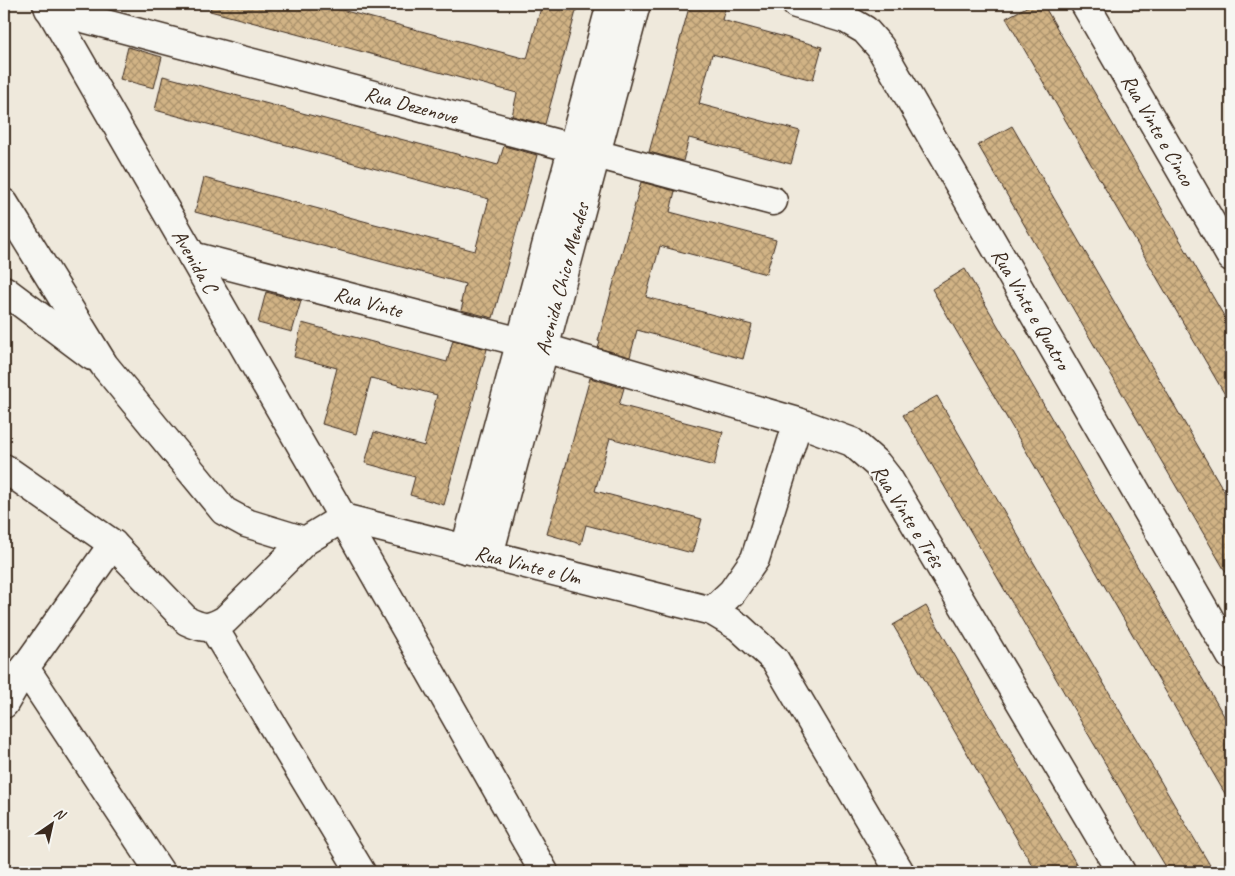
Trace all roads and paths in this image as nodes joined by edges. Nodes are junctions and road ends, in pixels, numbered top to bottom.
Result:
1 (611, 4) edge
2 (636, 4) edge
3 (796, 4) edge
4 (1085, 4) edge
5 (48, 6) edge
6 (584, 151) junction
7 (774, 202) dead end
8 (4, 203) edge
9 (192, 256) junction
10 (1231, 256) edge
11 (4, 290) edge
12 (532, 345) junction
13 (104, 365) junction
14 (798, 422) junction
15 (4, 468) edge
16 (343, 518) junction
17 (305, 541) junction
18 (113, 544) junction
19 (477, 552) junction
20 (712, 611) junction
21 (213, 627) junction
22 (1231, 656) edge
23 (25, 668) junction
24 (4, 704) edge
25 (160, 872) edge
26 (361, 872) edge
27 (544, 872) edge
28 (900, 872) edge
29 (1121, 872) edge

1 - 6 street, Avenida Chico Mendes
2 - 6 street, Avenida Chico Mendes
3 - 22 street, Rua Vinte e Quatro
4 - 10 street, Rua Vinte e Cinco
5 - 6 street, Rua Dezenove
5 - 9 street, Avenida C
6 - 7 street, Rua Dezenove
6 - 12 street, Avenida Chico Mendes
8 - 13 street
9 - 12 street, Rua Vinte
9 - 16 street, Avenida C
11 - 13 street
12 - 14 street, Rua Vinte e Três
12 - 19 street, Avenida Chico Mendes
13 - 17 street
14 - 20 street
14 - 29 street, Rua Vinte e Três
15 - 18 street
16 - 17 street
16 - 19 street, Rua Vinte e Um
16 - 27 street, Avenida C
17 - 21 street
18 - 21 street
18 - 23 street
19 - 20 street, Rua Vinte e Um
20 - 28 street, Rua Vinte e Um
21 - 26 street
23 - 24 street
23 - 25 street

